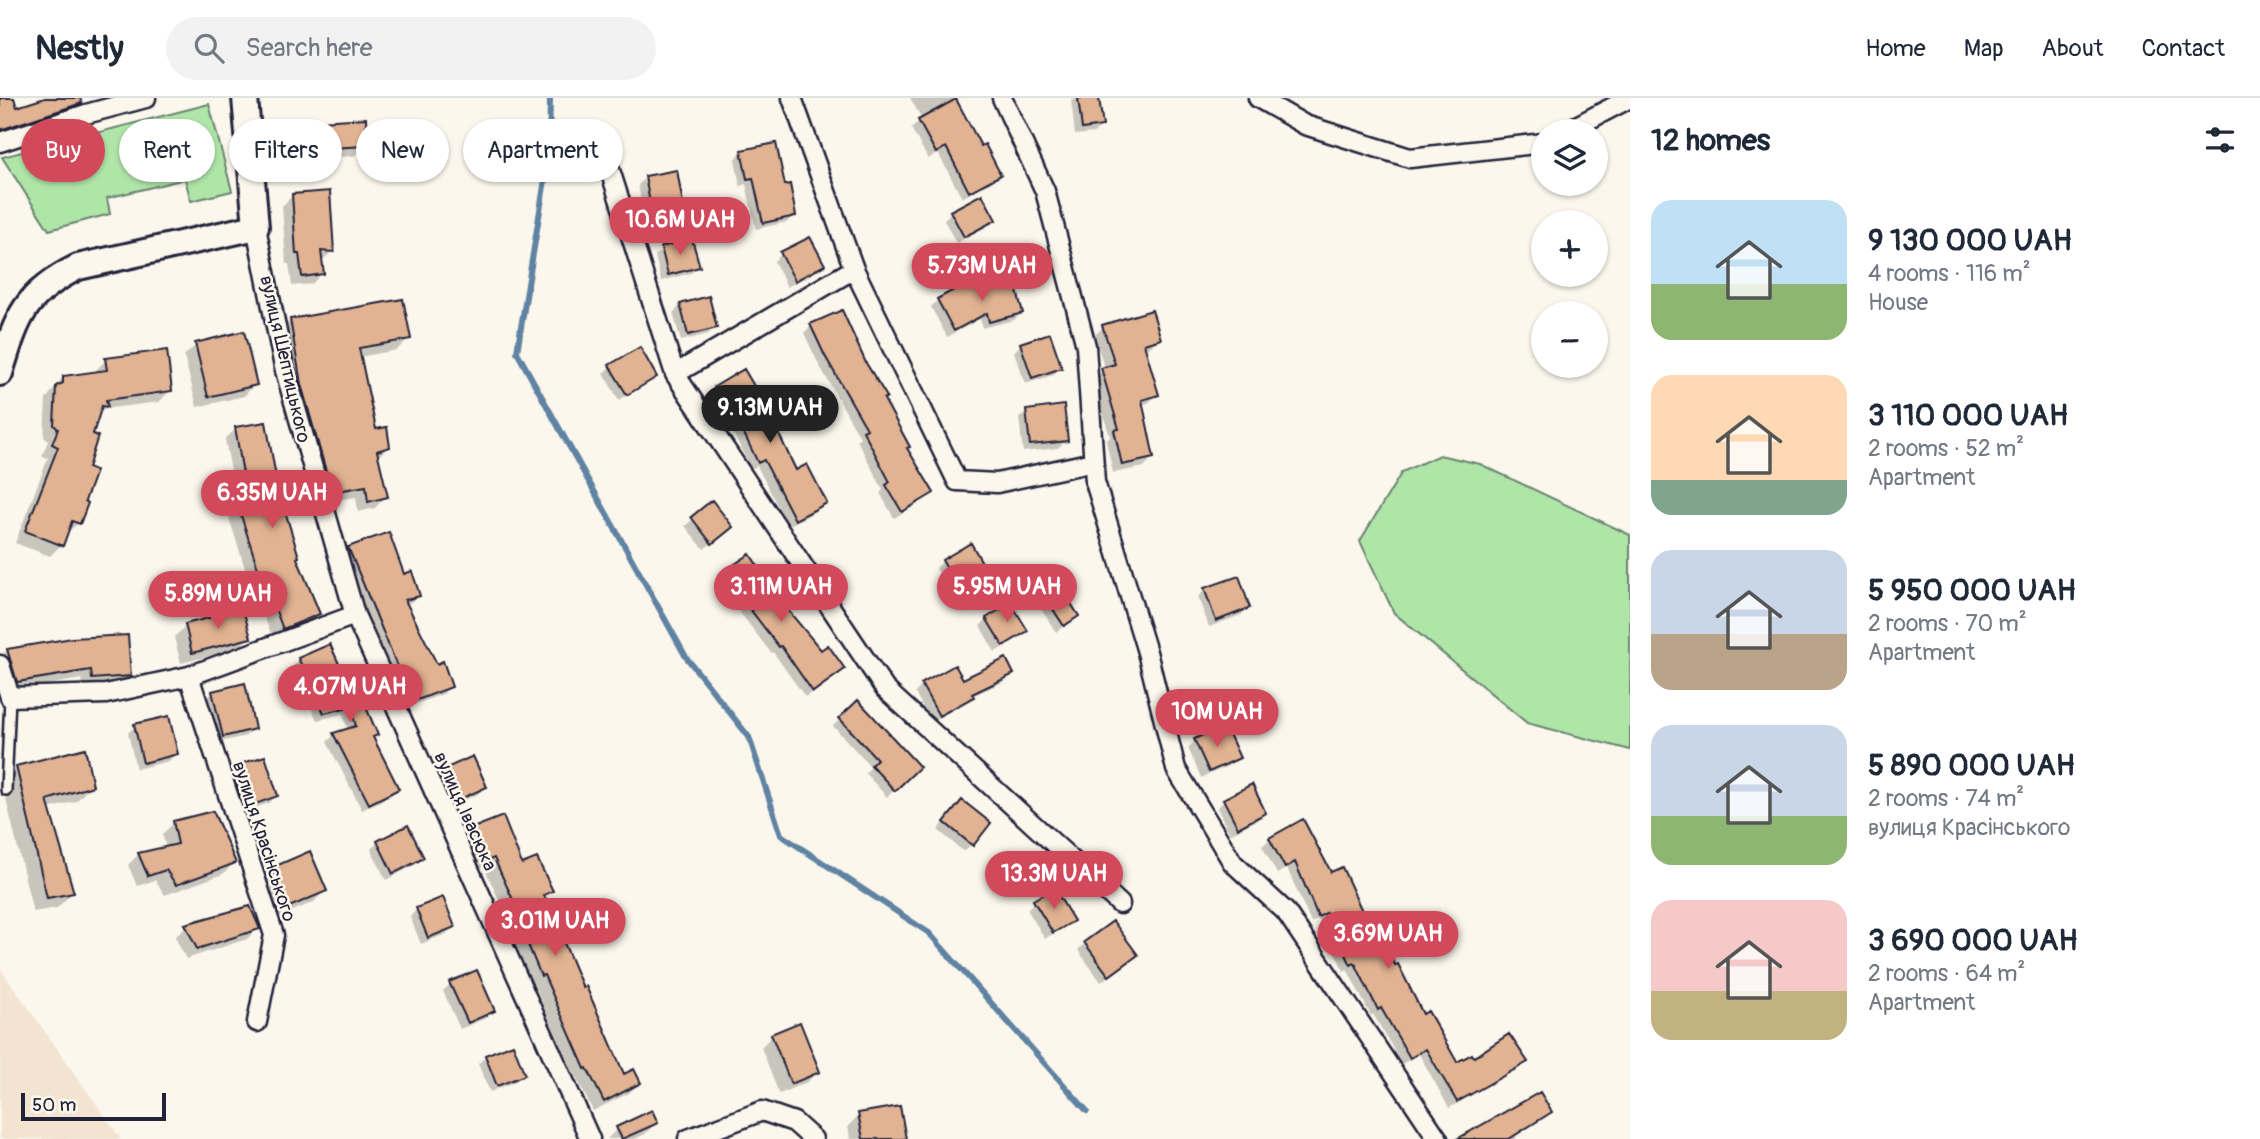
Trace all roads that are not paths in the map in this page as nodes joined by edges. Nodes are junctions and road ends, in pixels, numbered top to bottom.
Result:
1 (146, 98) edge
2 (245, 98) edge
3 (792, 98) edge
4 (1002, 98) edge
5 (1258, 98) edge
6 (1630, 98) edge
7 (1590, 119) edge
8 (0, 142) edge
9 (1531, 144) edge
10 (614, 182) edge
11 (256, 227) junction
12 (854, 269) junction
13 (0, 373) edge
14 (675, 374) junction
15 (1093, 462) junction
16 (355, 615) junction
17 (0, 665) edge
18 (189, 676) junction
19 (10, 697) junction
20 (6, 790) dead end
21 (1120, 904) dead end
22 (257, 1022) dead end
23 (590, 1139) edge
24 (688, 1139) edge
25 (813, 1139) edge
26 (1438, 1139) edge

1 - 8 street
2 - 11 street, вулиця Шептицького
3 - 12 street
4 - 15 street
5 - 9 street
6 - 7 street
10 - 14 street
11 - 13 street
11 - 16 street, вулиця Шептицького
12 - 14 street
12 - 15 street
14 - 21 street
15 - 26 street
16 - 18 street
16 - 23 street, вулиця Івасюка
17 - 19 street
18 - 19 street
18 - 22 street, вулиця Красінського
19 - 20 lane
24 - 25 street

